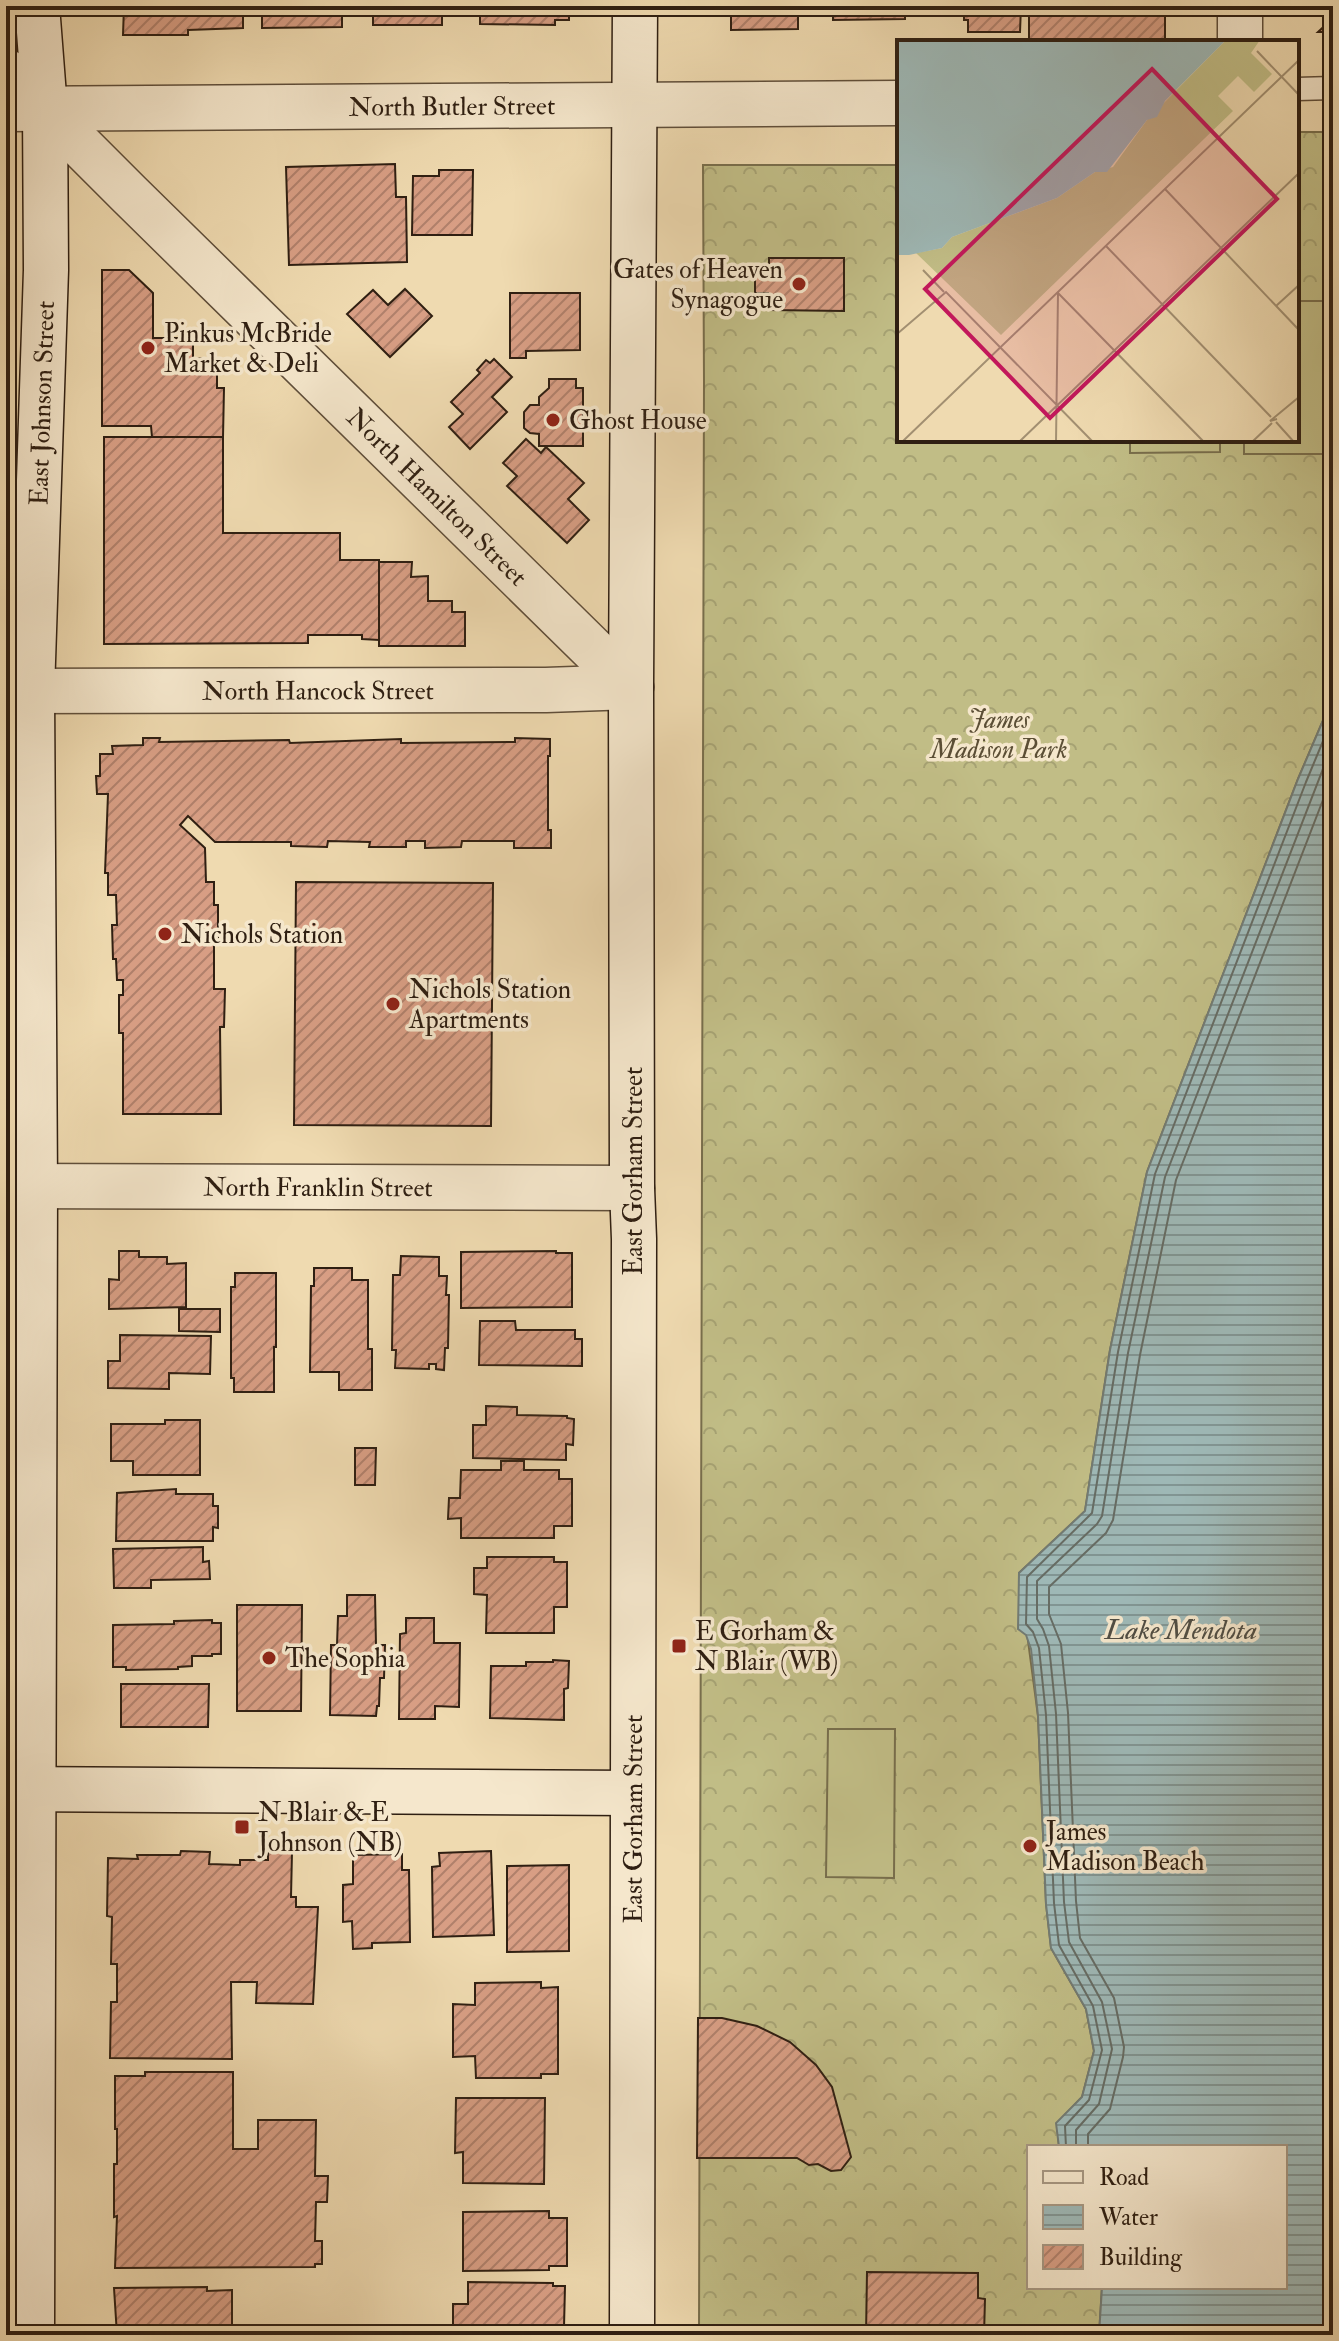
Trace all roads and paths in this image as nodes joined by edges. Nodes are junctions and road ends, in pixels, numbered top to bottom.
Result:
1 (37, 6) edge
2 (635, 6) edge
3 (1240, 6) edge
4 (1240, 40) edge
5 (6, 71) edge
6 (1333, 88) edge
7 (1299, 89) edge
8 (897, 103) edge
9 (635, 105) junction
10 (25, 109) edge
11 (631, 687) junction
12 (19, 691) edge
13 (20, 1186) edge
14 (632, 1188) junction
15 (20, 1790) edge
16 (632, 1793) junction
17 (32, 2335) edge
18 (632, 2335) edge

1 - 10 main road, East Johnson Street
2 - 9 main road, East Gorham Street
3 - 4 main road
5 - 10 main road, North Hamilton Street
6 - 7 lane
8 - 9 main road, North Butler Street
9 - 10 main road, North Butler Street
9 - 11 main road, East Gorham Street
10 - 11 main road, North Hamilton Street
10 - 12 main road, East Johnson Street
11 - 12 main road, North Hancock Street
11 - 14 main road, East Gorham Street
12 - 13 main road, East Johnson Street
13 - 14 main road, North Franklin Street
13 - 15 main road, East Johnson Street
14 - 16 main road, East Gorham Street
15 - 16 main road
15 - 17 main road, East Johnson Street
16 - 18 main road, East Gorham Street

